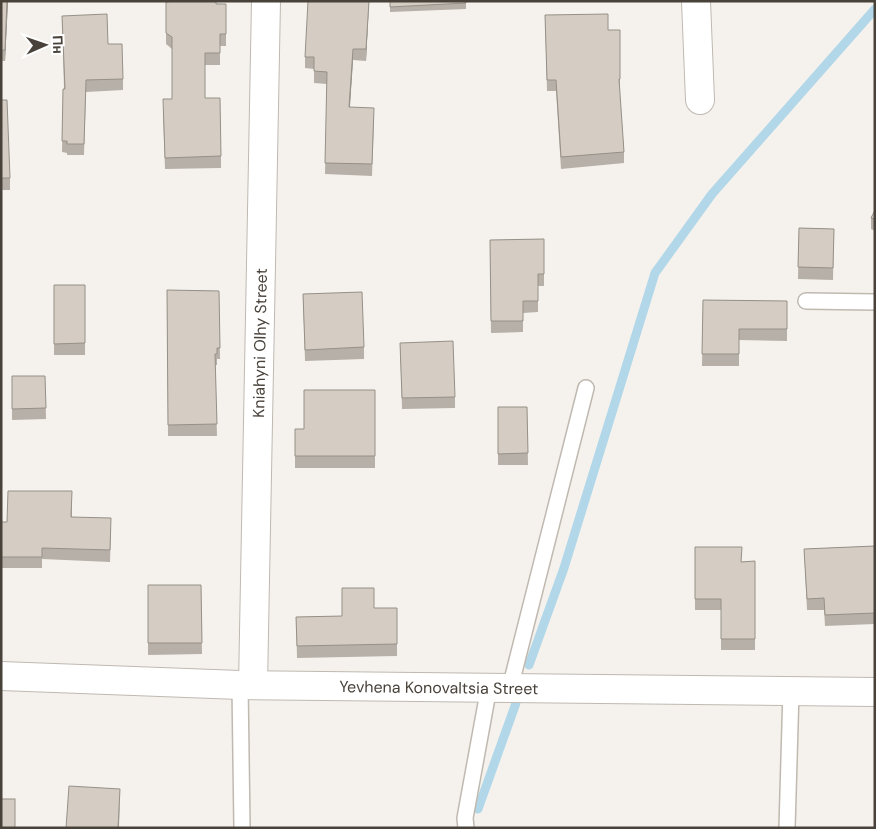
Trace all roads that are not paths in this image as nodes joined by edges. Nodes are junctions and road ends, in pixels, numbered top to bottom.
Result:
1 (266, 1) edge
2 (696, 1) edge
3 (700, 100) dead end
4 (806, 301) dead end
5 (875, 302) edge
6 (586, 388) dead end
7 (1, 676) edge
8 (247, 685) junction
9 (499, 688) junction
10 (790, 691) junction
11 (875, 692) edge
12 (242, 828) edge
13 (466, 828) edge
14 (787, 828) edge

1 - 8 street, Kniahyni Olhy Street
2 - 3 street
4 - 5 lane
6 - 9 lane
7 - 8 street, Yevhena Konovaltsia Street
8 - 9 street, Yevhena Konovaltsia Street
8 - 12 lane
9 - 10 street, Yevhena Konovaltsia Street
9 - 13 lane
10 - 11 street, Yevhena Konovaltsia Street
10 - 14 lane

